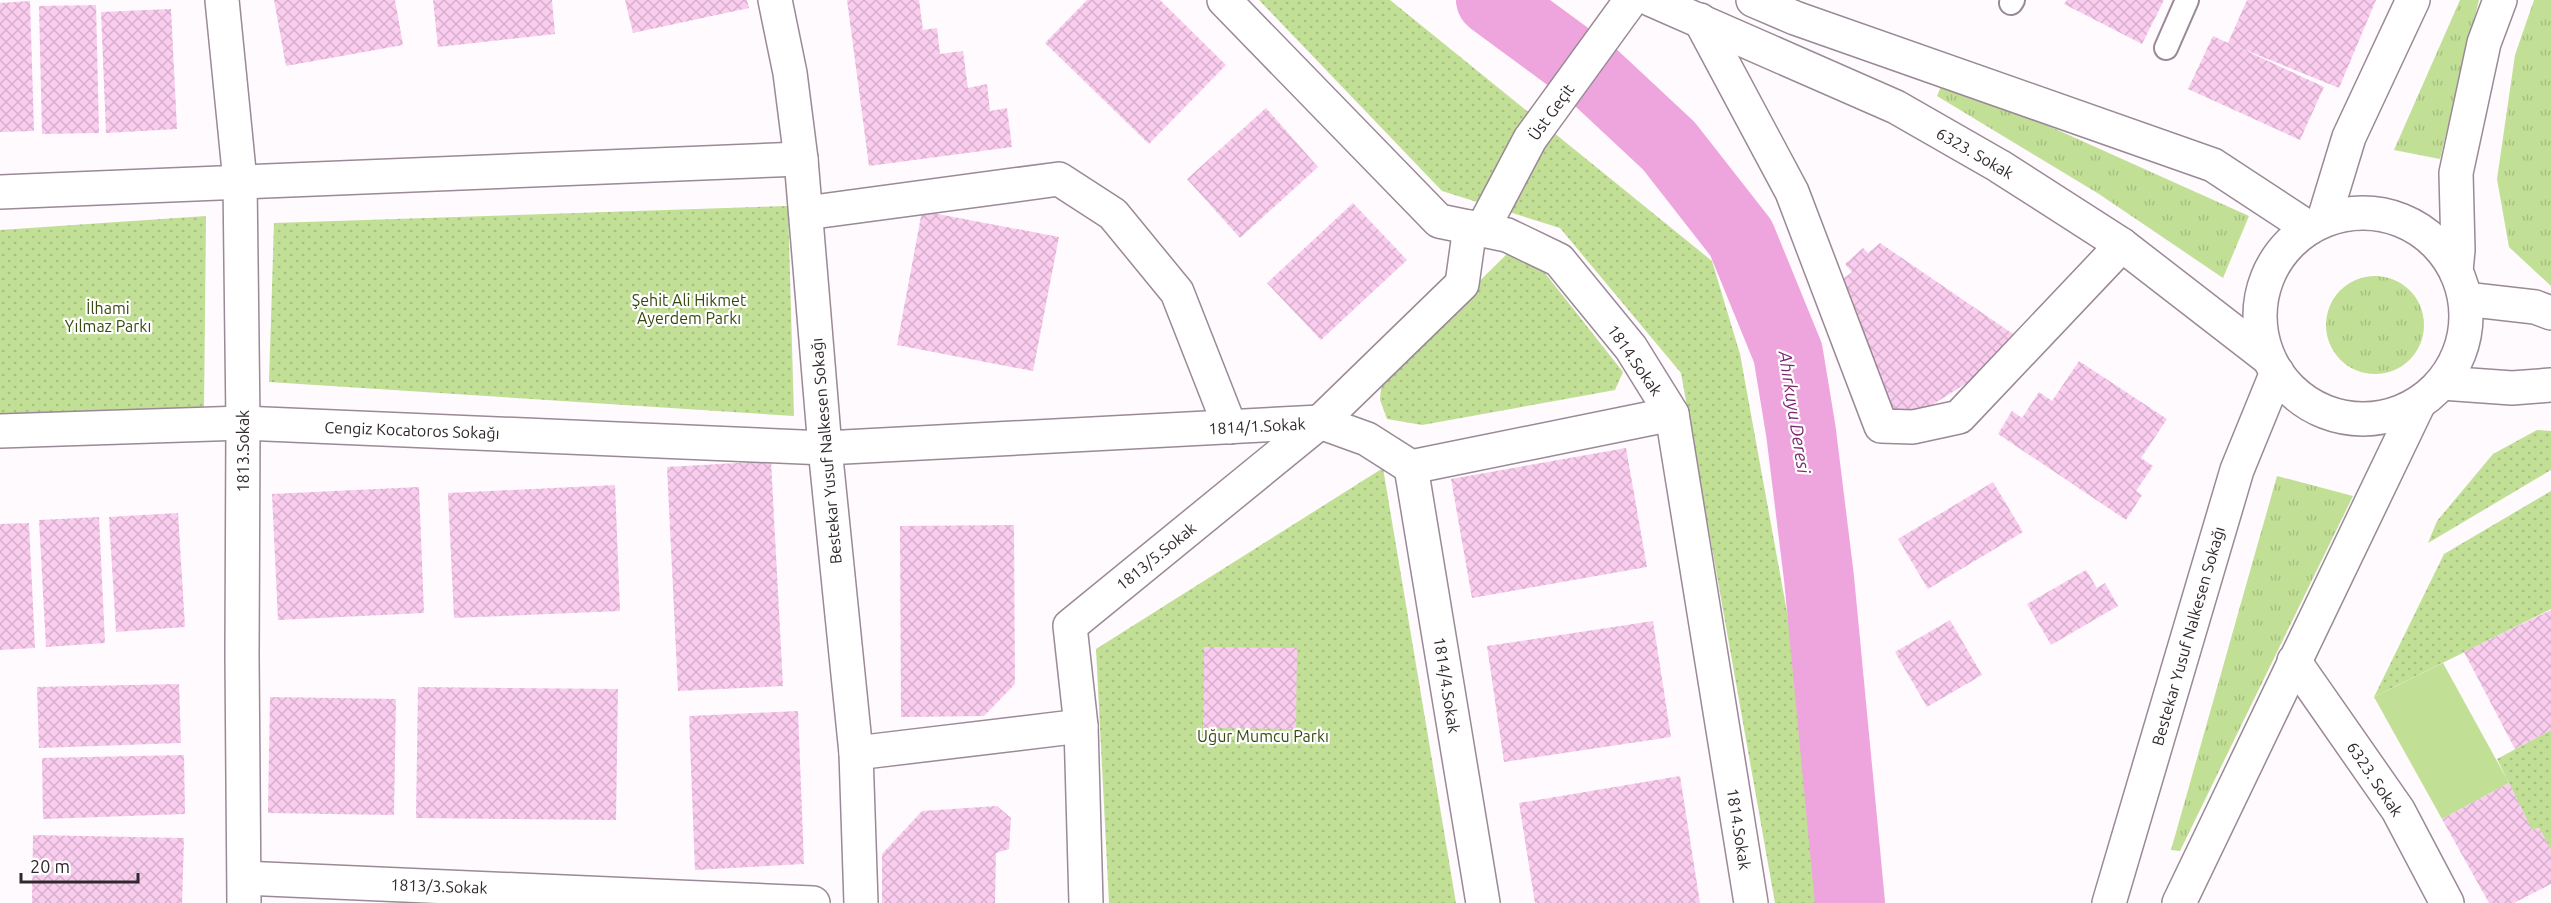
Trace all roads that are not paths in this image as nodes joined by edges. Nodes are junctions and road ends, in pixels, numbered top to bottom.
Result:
1 (222, 0) edge
2 (775, 0) edge
3 (1224, 0) edge
4 (1631, 0) edge
5 (1652, 0) edge
6 (1753, 0) edge
7 (2187, 0) edge
8 (2413, 0) edge
9 (2500, 0) edge
10 (1700, 20) junction
11 (2166, 48) dead end
12 (801, 159) junction
13 (240, 181) junction
14 (0, 192) edge
15 (806, 213) junction
16 (2316, 224) junction
17 (1476, 229) junction
18 (2122, 244) junction
19 (2461, 285) junction
20 (2551, 313) edge
21 (2272, 365) junction
22 (2551, 385) edge
23 (2430, 393) junction
24 (1672, 414) junction
25 (1320, 422) junction
26 (243, 423) junction
27 (1230, 427) junction
28 (0, 431) edge
29 (825, 448) junction
30 (1411, 467) junction
31 (2294, 661) junction
32 (1081, 726) junction
33 (856, 753) junction
34 (2120, 870) junction
35 (245, 891) edge
36 (2182, 899) edge
37 (813, 903) edge
38 (861, 903) edge
39 (1086, 903) edge
40 (1483, 903) edge
41 (1750, 903) edge
42 (2104, 903) edge
43 (2109, 903) edge
44 (2447, 903) edge

1 - 13 street, 1813.Sokak
2 - 12 street, Bestekar Yusuf Nalkesen Sokağı
3 - 17 street, 1814.Sokak
4 - 17 street, Üst Geçit
5 - 10 street, 6323. Sokak
6 - 16 street
7 - 11 lane
8 - 16 street
9 - 19 street
10 - 18 street, 6323. Sokak
10 - 18 street
12 - 13 street
12 - 15 street, Bestekar Yusuf Nalkesen Sokağı
13 - 14 street
13 - 26 street, 1813.Sokak
15 - 27 street
15 - 29 street, Bestekar Yusuf Nalkesen Sokağı
16 - 19 street
16 - 21 street
17 - 24 street, 1814.Sokak
17 - 25 street, Üst Geçit
18 - 21 street, 6323. Sokak
19 - 20 street
19 - 23 street
21 - 23 street
21 - 34 street, Bestekar Yusuf Nalkesen Sokağı
22 - 23 street
23 - 31 street
24 - 30 street
24 - 41 street, 1814.Sokak
25 - 27 street, 1814/1.Sokak
25 - 30 street, 1814/1.Sokak
25 - 32 street, 1813/5.Sokak
26 - 28 street, Cengiz Kocatoros Sokağı
26 - 29 street, Cengiz Kocatoros Sokağı
26 - 35 street, 1813.Sokak
27 - 29 street, 1814/1.Sokak
29 - 33 street, Bestekar Yusuf Nalkesen Sokağı
30 - 40 street, 1814/4.Sokak
31 - 36 street
31 - 44 street, 6323. Sokak
32 - 33 street
32 - 39 street, 1813/5.Sokak
33 - 38 street, Bestekar Yusuf Nalkesen Sokağı
34 - 42 street
34 - 43 street, Bestekar Yusuf Nalkesen Sokağı
35 - 37 street, 1813/3.Sokak

